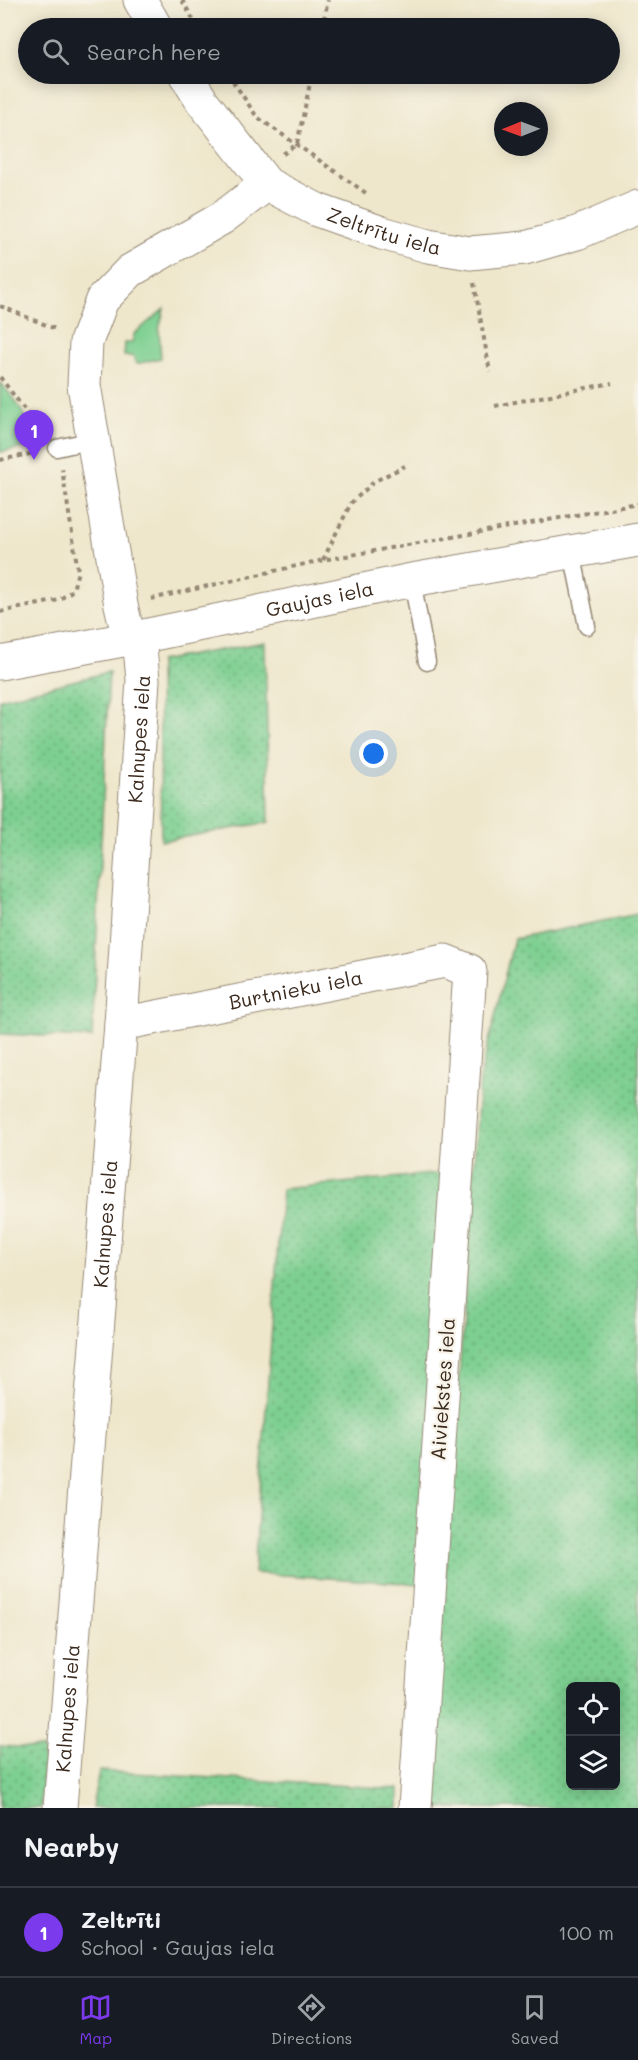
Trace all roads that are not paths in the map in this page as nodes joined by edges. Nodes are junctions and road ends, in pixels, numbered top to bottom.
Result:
1 (140, 0) edge
2 (150, 18) edge
3 (191, 84) edge
4 (267, 184) junction
5 (638, 207) edge
6 (93, 440) junction
7 (51, 449) road end
8 (638, 540) edge
9 (572, 552) junction
10 (412, 580) junction
11 (587, 627) dead end
12 (134, 638) junction
13 (427, 662) dead end
14 (0, 663) edge
15 (470, 971) joint
16 (120, 1024) junction
17 (60, 1808) edge
18 (415, 1808) edge

1 - 2 street
3 - 4 street, Zeltrītu iela
4 - 5 street, Zeltrītu iela
4 - 6 street, Kalnupes iela
6 - 7 lane
6 - 12 street, Kalnupes iela
8 - 9 street, Gaujas iela
9 - 10 street, Gaujas iela
9 - 11 lane
10 - 12 street, Gaujas iela
10 - 13 lane
12 - 14 street, Gaujas iela
12 - 16 street, Kalnupes iela
15 - 16 street, Burtnieku iela
15 - 18 street, Aiviekstes iela
16 - 17 street, Kalnupes iela

